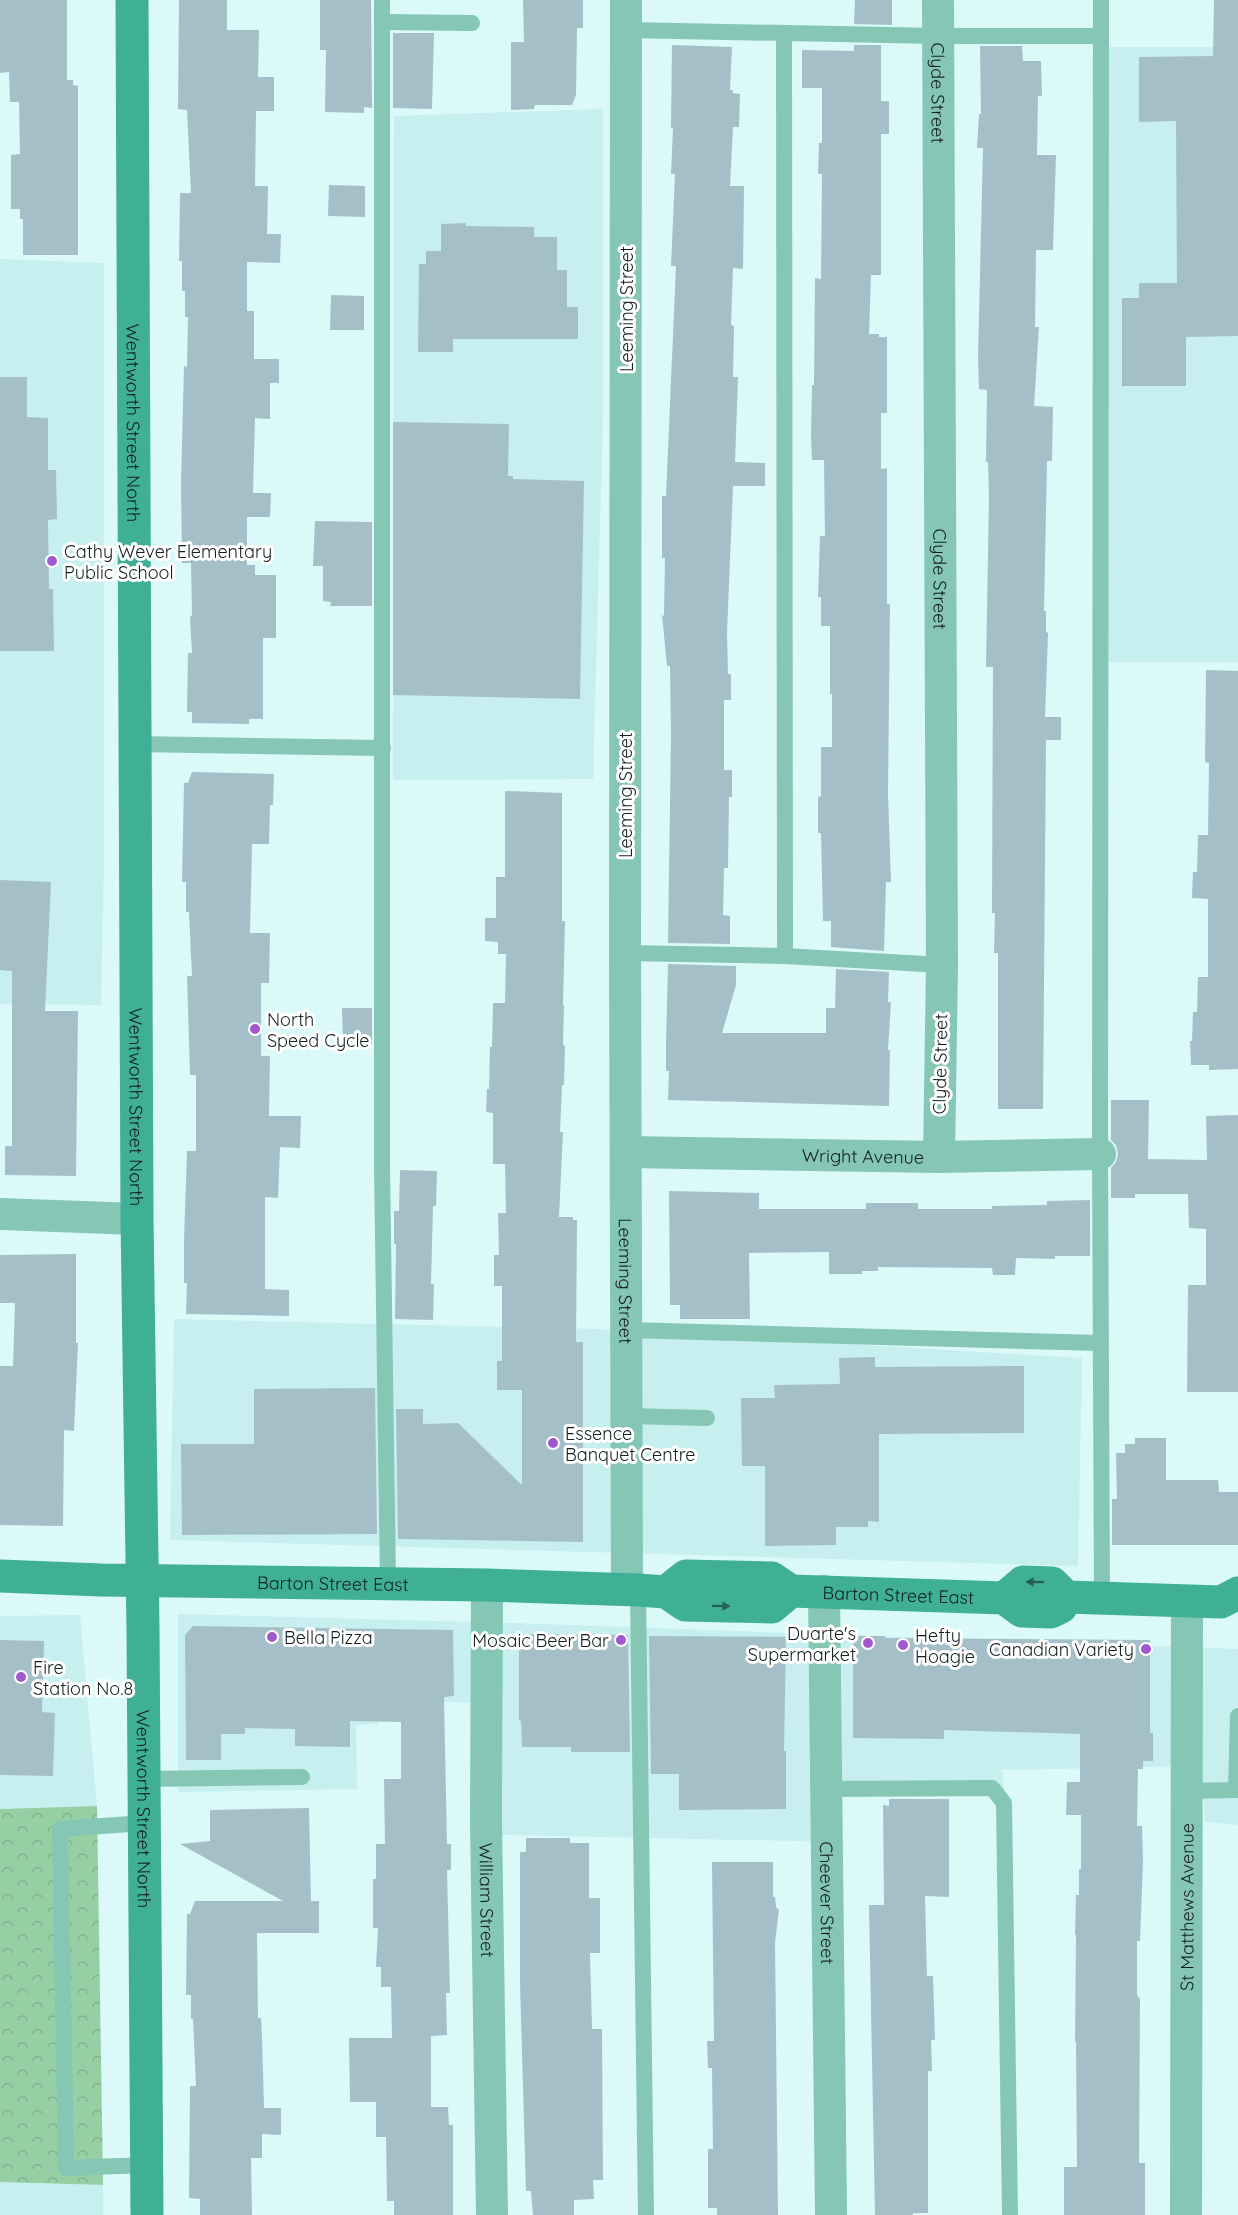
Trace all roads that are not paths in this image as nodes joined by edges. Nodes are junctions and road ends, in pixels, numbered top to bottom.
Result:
1 (132, 0) edge
2 (382, 0) edge
3 (938, 0) edge
4 (1101, 0) edge
5 (626, 15) edge
6 (382, 22) junction
7 (472, 22) dead end
8 (784, 34) junction
9 (938, 36) junction
10 (1100, 36) junction
11 (135, 744) junction
12 (382, 748) junction
13 (625, 953) junction
14 (785, 956) junction
15 (942, 965) junction
16 (626, 1152) junction
17 (1100, 1154) junction
18 (939, 1157) junction
19 (0, 1214) edge
20 (136, 1219) junction
21 (627, 1330) junction
22 (1101, 1343) junction
23 (627, 1416) junction
24 (707, 1418) dead end
25 (0, 1576) edge
26 (142, 1580) junction
27 (388, 1583) junction
28 (487, 1585) junction
29 (644, 1591) junction
30 (824, 1591) junction
31 (1102, 1598) junction
32 (1187, 1601) junction
33 (1232, 1603) edge
34 (1238, 1716) edge
35 (302, 1777) dead end
36 (144, 1779) junction
37 (826, 1789) junction
38 (1185, 1791) junction
39 (144, 1823) junction
40 (147, 2165) junction
41 (147, 2215) edge
42 (492, 2215) edge
43 (646, 2215) edge
44 (831, 2215) edge
45 (1010, 2215) edge
46 (1186, 2215) edge

1 - 11 main road, Wentworth Street North
2 - 6 lane
3 - 9 street, Clyde Street
4 - 10 lane
5 - 8 lane
5 - 13 street, Leeming Street
6 - 7 lane
6 - 12 lane
8 - 9 lane
8 - 14 lane
9 - 10 lane
9 - 15 street, Clyde Street
10 - 17 lane
11 - 12 lane
11 - 20 main road, Wentworth Street North
12 - 27 lane
13 - 14 lane
13 - 16 street, Leeming Street
14 - 15 lane
15 - 18 street, Clyde Street
16 - 18 street, Wright Avenue
16 - 21 street, Leeming Street
17 - 18 street, Wright Avenue
17 - 22 lane
19 - 20 street
20 - 26 main road, Wentworth Street North
21 - 22 lane
21 - 23 street, Leeming Street
22 - 31 lane
23 - 24 lane
23 - 29 street, Leeming Street
25 - 26 main road, Barton Street East
26 - 27 main road, Barton Street East
26 - 36 main road, Wentworth Street North
27 - 28 main road, Barton Street East
28 - 29 main road, Barton Street East
28 - 42 street, William Street
29 - 30 main road, Barton Street East
29 - 43 lane
30 - 31 main road, Barton Street East
30 - 37 street, Cheever Street
31 - 32 main road, Barton Street East
32 - 33 main road, Barton Street East
32 - 38 street, St Matthews Avenue
34 - 38 lane
35 - 36 lane
36 - 39 main road, Wentworth Street North
37 - 44 street, Cheever Street
37 - 45 lane
38 - 46 street, St Matthews Avenue
39 - 40 main road, Wentworth Street North
39 - 40 lane
40 - 41 main road, Wentworth Street North

